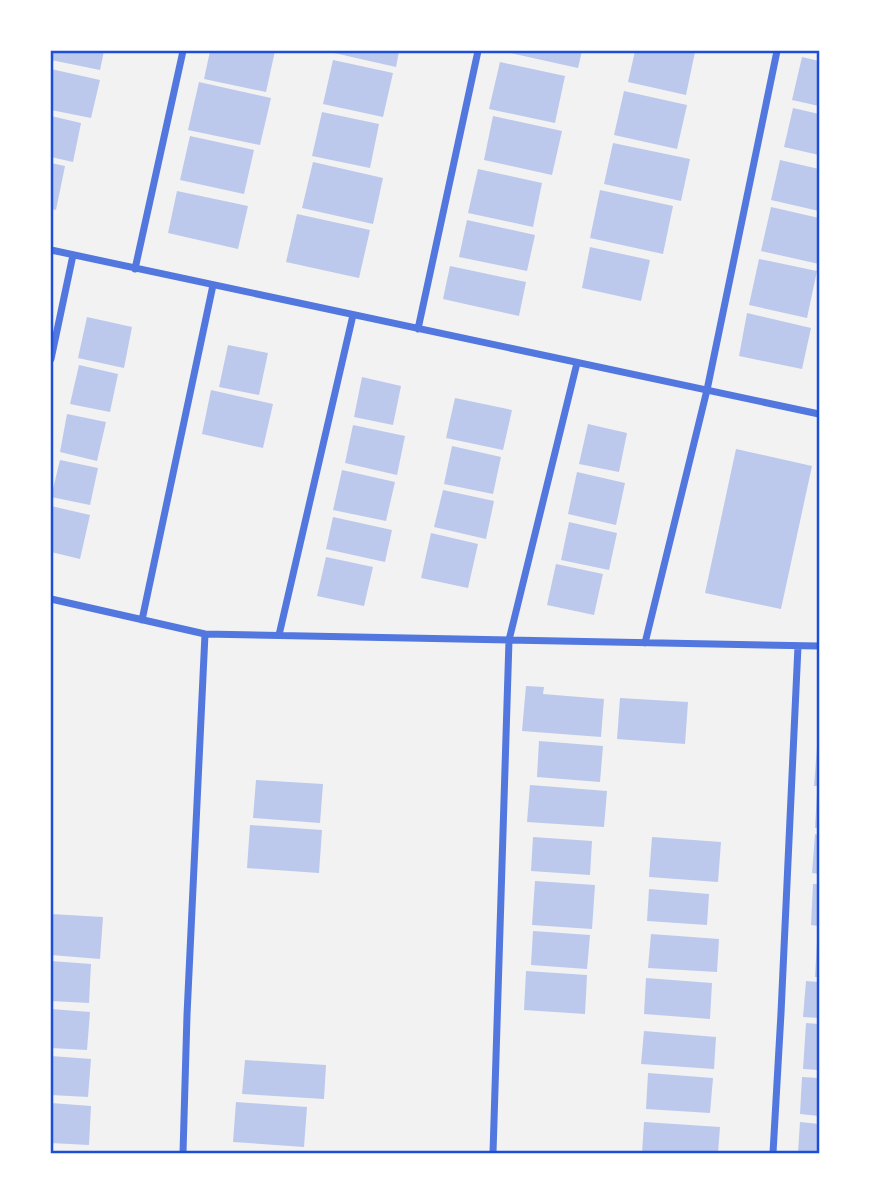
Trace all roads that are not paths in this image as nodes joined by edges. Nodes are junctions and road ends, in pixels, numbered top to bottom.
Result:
1 (183, 51) edge
2 (478, 51) edge
3 (777, 51) edge
4 (51, 250) edge
5 (73, 255) junction
6 (135, 269) junction
7 (213, 285) junction
8 (353, 315) junction
9 (418, 329) junction
10 (51, 359) edge
11 (577, 362) junction
12 (707, 390) junction
13 (819, 414) edge
14 (51, 599) edge
15 (142, 620) junction
16 (205, 634) junction
17 (279, 635) junction
18 (509, 640) junction
19 (645, 643) junction
20 (797, 646) junction
21 (819, 646) edge
22 (183, 1153) edge
23 (493, 1153) edge
24 (773, 1153) edge

1 - 6 street
2 - 9 street
3 - 12 street
4 - 5 street
5 - 6 street
5 - 10 street
6 - 7 street
7 - 8 street
7 - 15 street
8 - 9 street
8 - 17 street
9 - 11 street
11 - 12 street
11 - 18 street
12 - 13 street
12 - 19 street
14 - 15 street
15 - 16 street
16 - 17 street
16 - 22 street
17 - 18 street
18 - 19 street
18 - 23 street
19 - 20 street
20 - 21 street
20 - 24 street

